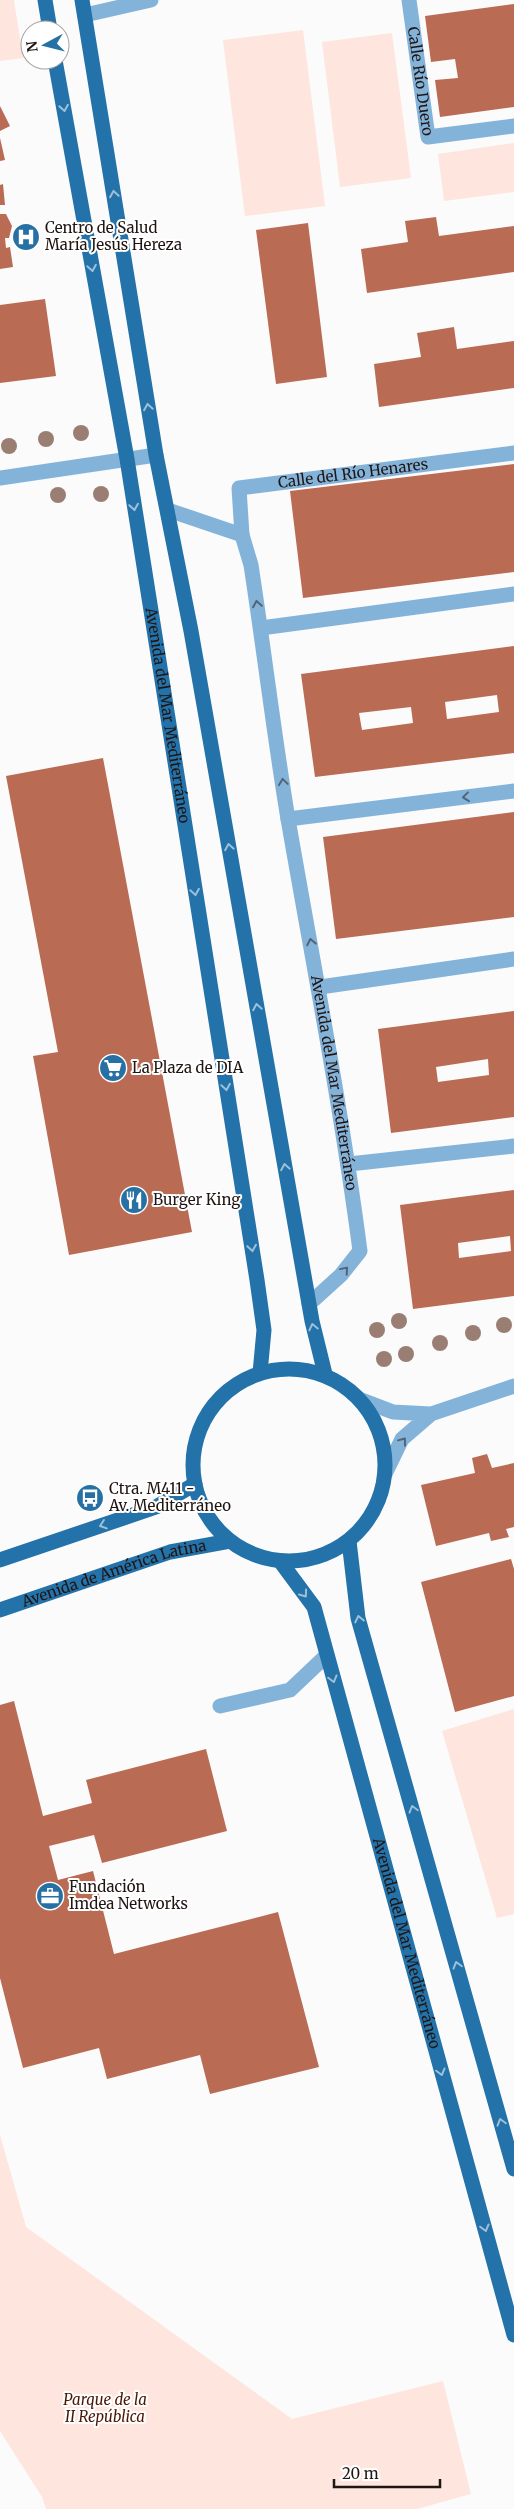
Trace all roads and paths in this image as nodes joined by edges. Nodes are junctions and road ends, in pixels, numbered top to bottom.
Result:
1 (45, 0) edge
2 (151, 0) edge
3 (410, 0) edge
4 (84, 8) edge
5 (48, 20) edge
6 (57, 70) edge
7 (514, 126) edge
8 (514, 453) edge
9 (156, 455) junction
10 (126, 459) junction
11 (0, 478) edge
12 (168, 510) junction
13 (242, 535) junction
14 (514, 594) edge
15 (261, 628) junction
16 (514, 791) edge
17 (288, 819) junction
18 (514, 959) edge
19 (320, 987) junction
20 (514, 1146) edge
21 (349, 1164) junction
22 (309, 1304) junction
23 (260, 1373) junction
24 (325, 1374) junction
25 (514, 1386) edge
26 (360, 1399) junction
27 (431, 1414) junction
28 (385, 1474) junction
29 (196, 1484) junction
30 (230, 1541) junction
31 (349, 1541) junction
32 (0, 1560) edge
33 (280, 1561) junction
34 (0, 1610) edge
35 (327, 1655) junction
36 (220, 1706) dead end
37 (514, 2169) edge
38 (514, 2335) edge

1 - 5 main road
2 - 4 street
3 - 7 street, Calle Río Duero
9 -> 4 main road
6 -> 10 main road, Avenida del Mar Mediterráneo
8 - 13 street, Calle del Río Henares
9 - 10 street
9 - 12 main road
10 - 11 street
10 -> 23 main road, Avenida del Mar Mediterráneo
12 - 13 street
22 -> 12 main road
15 -> 13 street, Avenida del Mar Mediterráneo
14 - 15 street
17 -> 15 street, Avenida del Mar Mediterráneo
16 -> 17 street
19 -> 17 street, Avenida del Mar Mediterráneo
18 - 19 street
19 - 21 street, Avenida del Mar Mediterráneo
20 - 21 street
22 -> 21 street, Avenida del Mar Mediterráneo
24 -> 22 main road
23 - 24 main road
23 - 29 main road
24 - 26 main road
25 - 27 street
26 - 27 street
26 - 28 main road
28 -> 27 street
28 - 31 main road
29 - 30 main road
29 -> 32 main road
30 - 33 main road
30 - 34 main road, Avenida de América Latina
31 - 33 main road
37 -> 31 main road
33 -> 35 main road, Avenida del Mar Mediterráneo
35 - 36 street
35 -> 38 main road, Avenida del Mar Mediterráneo

